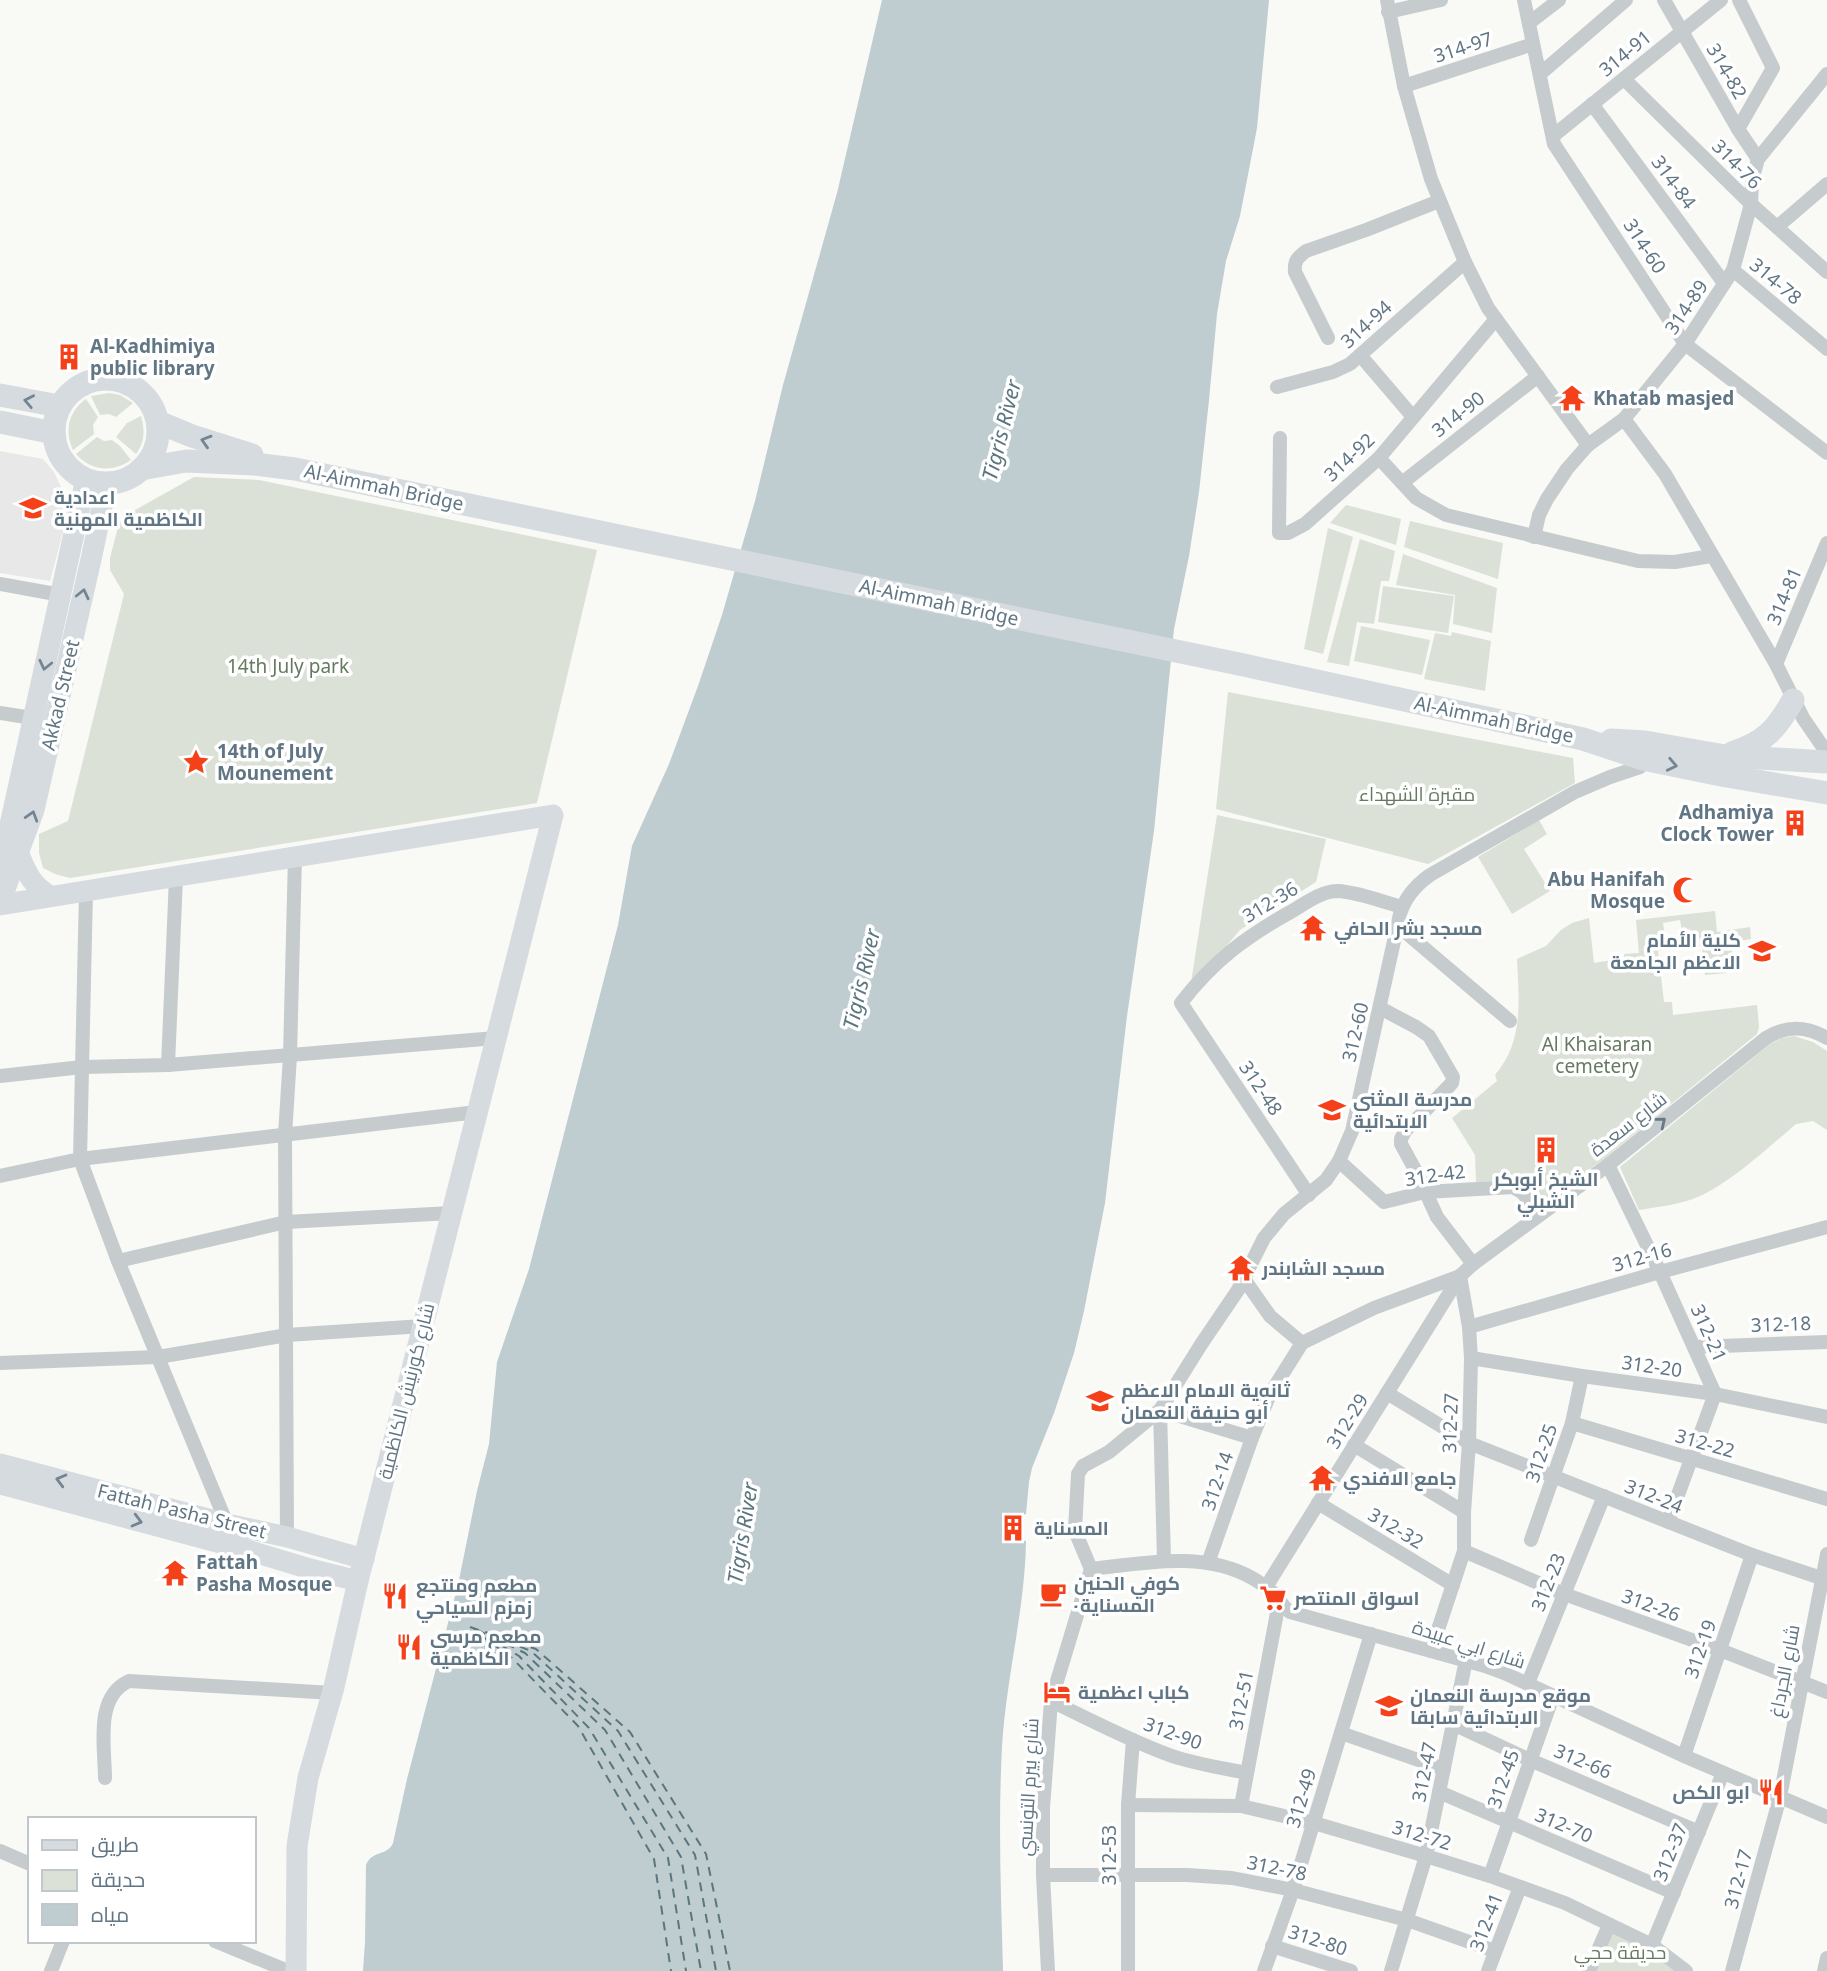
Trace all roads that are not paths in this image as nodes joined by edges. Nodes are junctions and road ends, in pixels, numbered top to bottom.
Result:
1 (1441, 0) edge
2 (1524, 0) edge
3 (1559, 0) edge
4 (1626, 0) edge
5 (1664, 0) edge
6 (1721, 0) edge
7 (1739, 0) edge
8 (1387, 6) edge
9 (1529, 23) junction
10 (1682, 32) junction
11 (1533, 44) junction
12 (1539, 74) junction
13 (1827, 74) edge
14 (1624, 79) junction
15 (1404, 86) junction
16 (1592, 104) junction
17 (1738, 129) junction
18 (1553, 136) junction
19 (1758, 159) junction
20 (1827, 184) edge
21 (1439, 201) junction
22 (1751, 204) junction
23 (1777, 227) junction
24 (1465, 262) junction
25 (1733, 270) junction
26 (1827, 272) edge
27 (1724, 283) junction
28 (1496, 319) junction
29 (1328, 338) dead end
30 (1685, 344) junction
31 (1827, 349) edge
32 (1360, 355) junction
33 (1538, 376) junction
34 (1277, 387) dead end
35 (0, 395) edge
36 (59, 406) junction
37 (1413, 417) junction
38 (1624, 419) junction
39 (0, 422) edge
40 (158, 422) junction
41 (54, 433) junction
42 (1280, 438) dead end
43 (1588, 445) junction
44 (1827, 453) edge
45 (1379, 458) junction
46 (295, 468) junction
47 (141, 470) junction
48 (97, 481) junction
49 (1402, 483) junction
50 (1534, 537) junction
51 (1827, 545) edge
52 (1712, 556) junction
53 (0, 584) edge
54 (61, 595) junction
55 (1776, 664) junction
56 (1793, 700) junction
57 (0, 713) edge
58 (32, 718) junction
59 (1582, 739) junction
60 (1827, 753) edge
61 (1725, 756) junction
62 (1643, 759) junction
63 (1827, 762) edge
64 (1827, 793) edge
65 (8, 847) edge
66 (295, 856) junction
67 (176, 877) junction
68 (86, 891) junction
69 (50, 896) junction
70 (0, 902) edge
71 (1402, 907) junction
72 (1397, 925) junction
73 (1181, 1003) joint
74 (1380, 1008) junction
75 (1510, 1021) dead end
76 (496, 1038) junction
77 (1827, 1038) edge
78 (290, 1056) junction
79 (168, 1065) junction
80 (82, 1067) junction
81 (0, 1076) edge
82 (477, 1112) junction
83 (285, 1135) junction
84 (80, 1158) junction
85 (1339, 1161) junction
86 (1608, 1165) junction
87 (0, 1176) edge
88 (1425, 1192) junction
89 (1309, 1195) junction
90 (452, 1213) junction
91 (1538, 1216) junction
92 (286, 1222) junction
93 (1827, 1227) edge
94 (118, 1261) junction
95 (1473, 1264) junction
96 (1660, 1272) junction
97 (1460, 1276) junction
98 (1244, 1279) junction
99 (423, 1326) junction
100 (1469, 1327) junction
101 (286, 1335) junction
102 (1827, 1342) edge
103 (1302, 1343) junction
104 (1695, 1347) junction
105 (158, 1357) junction
106 (1471, 1358) junction
107 (0, 1363) edge
108 (1582, 1376) junction
109 (1387, 1393) junction
110 (1715, 1394) junction
111 (1160, 1410) junction
112 (1827, 1417) edge
113 (1572, 1423) junction
114 (1252, 1438) junction
115 (1469, 1443) junction
116 (1354, 1445) junction
117 (1690, 1459) junction
118 (0, 1464) edge
119 (1553, 1476) junction
120 (0, 1485) edge
121 (1604, 1496) junction
122 (1827, 1499) edge
123 (1318, 1503) junction
124 (1464, 1512) junction
125 (1668, 1522) junction
126 (227, 1524) junction
127 (287, 1537) junction
128 (1531, 1540) dead end
129 (1464, 1551) junction
130 (1827, 1553) edge
131 (1752, 1555) junction
132 (364, 1559) junction
133 (1164, 1560) junction
134 (1208, 1563) junction
135 (1091, 1569) junction
136 (1825, 1579) edge
137 (358, 1581) junction
138 (1453, 1585) junction
139 (1266, 1587) junction
140 (1564, 1594) junction
141 (1279, 1602) junction
142 (1371, 1634) junction
143 (1720, 1650) junction
144 (1431, 1651) junction
145 (1466, 1661) junction
146 (1528, 1683) junction
147 (1802, 1683) junction
148 (1827, 1692) edge
149 (332, 1693) junction
150 (1552, 1696) junction
151 (1052, 1701) junction
152 (1453, 1724) junction
153 (1341, 1733) junction
154 (1133, 1740) junction
155 (1684, 1756) junction
156 (1530, 1760) junction
157 (1444, 1769) junction
158 (1247, 1773) junction
159 (1723, 1773) junction
160 (105, 1778) dead end
161 (1439, 1792) junction
162 (1780, 1797) junction
163 (1128, 1805) junction
164 (1241, 1806) junction
165 (1827, 1817) edge
166 (1509, 1822) junction
167 (1314, 1823) junction
168 (1699, 1832) junction
169 (1, 1853) edge
170 (1426, 1856) junction
171 (28, 1863) edge
172 (1043, 1875) junction
173 (1128, 1876) junction
174 (1490, 1876) junction
175 (1520, 1887) junction
176 (1293, 1890) junction
177 (1674, 1893) junction
178 (1407, 1920) junction
179 (1609, 1925) junction
180 (62, 1943) edge
181 (220, 1943) edge
182 (1272, 1945) junction
183 (1652, 1945) junction
184 (1496, 1951) junction
185 (1827, 1958) edge
186 (51, 1971) edge
187 (288, 1971) edge
188 (296, 1971) edge
189 (1048, 1971) edge
190 (1128, 1971) edge
191 (1264, 1971) edge
192 (1351, 1971) edge
193 (1391, 1971) edge
194 (1488, 1971) edge
195 (1589, 1971) edge
196 (1686, 1971) edge
197 (1732, 1971) edge
198 (1824, 1971) edge

1 - 8 street
2 - 9 street, 314-60
3 - 9 street
4 - 12 street
5 - 10 street, 314-82
6 - 10 street, 314-91
7 - 17 street
8 - 15 street
9 - 11 street, 314-60
10 - 14 street, 314-91
10 - 17 street, 314-82
11 - 12 street, 314-60
11 - 15 street, 314-97
12 - 18 street, 314-60
13 - 19 street, 314-89
14 - 16 street, 314-91
14 - 22 street, 314-76
15 - 21 street
16 - 18 street, 314-91
16 - 27 street, 314-84
17 - 19 street, 314-82
18 - 30 street, 314-60
19 - 22 street, 314-89
20 - 23 street
21 - 24 street
21 - 29 street
22 - 23 street, 314-76
22 - 25 street, 314-89
23 - 26 street, 314-76
24 - 28 street
24 - 32 street, 314-94
25 - 27 street, 314-89
25 - 31 street, 314-78
27 - 30 street, 314-89
28 - 33 street
28 - 37 street, 314-92
30 - 38 street, 314-89
30 - 44 street, 314-60
32 - 34 street, 314-94
32 - 37 street
33 - 43 street
33 - 49 street, 314-90
36 -> 35 main road
36 - 40 main road
36 - 41 main road
37 - 45 street, 314-92
38 - 43 street, 314-89
38 - 52 street
39 - 41 main road
46 -> 40 main road, Al-Aimmah Bridge
40 - 47 main road
41 - 48 main road
42 - 45 street, 314-92
43 - 50 street, 314-89
45 - 49 street
46 - 47 main road, Al-Aimmah Bridge
46 - 59 main road, Al-Aimmah Bridge
47 - 48 main road
48 - 54 street, Akkad Street
65 -> 48 street, Akkad Street
49 - 50 street
50 - 52 street
51 - 55 street, 314-81
52 - 55 street
53 - 54 street
54 -> 58 street, Akkad Street
55 - 56 street
56 - 60 street
56 - 61 main road
57 - 58 street
58 - 65 street, Akkad Street
59 - 61 main road
59 - 62 main road
61 - 63 main road
62 -> 64 main road
62 - 71 street, 312-60
65 - 69 street
65 - 70 street, Akkad Street
66 - 67 street
66 - 76 street, شارع كورنيش الكاظمية
66 - 78 street
67 - 68 street
67 - 79 street
68 - 69 street
68 - 80 street
69 - 70 street
71 - 72 street, 312-60
71 - 73 street, 312-36
72 - 74 street, 312-60
72 - 75 street
73 - 89 street, 312-48
74 - 85 street, 312-60
74 - 88 street
76 - 78 street
76 - 82 street, شارع كورنيش الكاظمية
86 -> 77 street, شارع سعدة
78 - 79 street
78 - 83 street
79 - 80 street
80 - 81 street
80 - 84 street
82 - 83 street
82 - 90 street, شارع كورنيش الكاظمية
83 - 84 street
83 - 92 street
84 - 87 street
84 - 94 street
85 - 88 street, 312-42
85 - 89 street, 312-60
86 - 91 street, شارع سعدة
86 - 96 street, 312-21
88 - 91 street, 312-42
88 - 95 street
89 - 98 street, 312-60
90 - 92 street
90 - 99 street, شارع كورنيش الكاظمية
91 - 95 street, شارع سعدة
92 - 94 street
92 - 101 street
93 - 96 street, 312-16
94 - 105 street
95 - 97 street, شارع سعدة
96 - 100 street, 312-16
96 - 104 street, 312-21
97 - 100 street, 312-27
97 - 103 street
97 - 109 street, 312-29
98 - 103 street
98 - 111 street, 312-60
99 - 101 street
99 - 132 street, شارع كورنيش الكاظمية
100 - 106 street, 312-27
101 - 105 street
101 - 127 street
102 - 104 street, 312-18
103 - 114 street, 312-14
104 - 110 street, 312-21
105 - 107 street
105 - 126 street
106 - 108 street, 312-20
106 - 115 street, 312-27
108 - 110 street, 312-20
108 - 113 street, 312-25
109 - 115 street, 312-24
109 - 116 street, 312-29
110 - 112 street, 312-20
110 - 117 street, 312-21
111 - 114 street
111 - 133 street
111 - 135 street, 312-60
113 - 117 street, 312-22
113 - 119 street, 312-25
114 - 134 street, 312-14
115 - 119 street, 312-24
115 - 124 street, 312-27
116 - 123 street, 312-29
116 - 124 street
117 - 122 street, 312-22
117 - 125 street, 312-21
126 -> 118 street, Fattah Pasha Street
119 - 121 street, 312-24
119 - 128 street, 312-25
120 -> 137 street, Fattah Pasha Street
121 - 125 street, 312-24
121 - 140 street, 312-23
123 - 138 street, 312-32
123 - 139 street, 312-29
124 - 129 street, 312-27
125 - 131 street, 312-24
126 - 127 street, Fattah Pasha Street
127 - 132 street, Fattah Pasha Street
129 - 138 street, 312-27
129 - 140 street, 312-26
130 - 136 street, شارع الجرداغ
131 - 136 street, 312-24
131 - 143 street, 312-19
132 - 137 street, شارع كورنيش الكاظمية
133 - 134 street, شارع ابي عبيدة
133 - 135 street, شارع ابي عبيدة
134 - 139 street, شارع ابي عبيدة
135 - 151 street, شارع بيرم التونسي
136 - 147 street, شارع الجرداغ
137 - 149 street, شارع كورنيش الكاظمية
138 - 144 street, 312-27
139 - 141 street, شارع ابي عبيدة
140 - 143 street, 312-26
140 - 146 street, 312-23
141 - 142 street, شارع ابي عبيدة
141 - 158 street, 312-51
142 - 144 street, شارع ابي عبيدة
142 - 153 street, 312-49
143 - 147 street, 312-26
143 - 155 street, 312-19
144 - 145 street, شارع ابي عبيدة
145 - 146 street, شارع ابي عبيدة
145 - 152 street, 312-47
146 - 150 street, شارع ابي عبيدة
147 - 148 street, 312-26
147 - 162 street, شارع الجرداغ
149 - 160 street
149 - 188 street, شارع كورنيش الكاظمية
150 - 155 street, شارع ابي عبيدة
150 - 156 street, 312-45
151 - 154 street, 312-90
151 - 172 street, شارع بيرم التونسي
152 - 156 street, 312-66
152 - 157 street, 312-47
153 - 157 street
153 - 167 street, 312-49
154 - 158 street, 312-90
154 - 163 street, 312-53
155 - 159 street, شارع ابي عبيدة
156 - 166 street, 312-45
156 - 168 street, 312-66
157 - 161 street, 312-47
158 - 164 street, 312-51
159 - 162 street, شارع ابي عبيدة
159 - 168 street, 312-37
161 - 166 street, 312-70
161 - 170 street, 312-47
162 - 165 street, شارع ابي عبيدة
162 - 197 street, 312-17
163 - 164 street, 312-72
163 - 173 street, 312-53
164 - 167 street, 312-72
166 - 174 street, 312-45
166 - 177 street, 312-70
167 - 170 street, 312-72
167 - 176 street, 312-49
168 - 177 street, 312-37
169 - 171 street
170 - 174 street, 312-72
170 - 178 street, 312-47
172 - 173 street, 312-78
172 - 189 street, شارع بيرم التونسي
173 - 176 street, 312-78
173 - 190 street, 312-53
174 - 175 street, 312-72
175 - 179 street, 312-72
175 - 184 street, 312-41
176 - 178 street, 312-78
176 - 182 street, 312-49
177 - 183 street, 312-37
178 - 184 street, 312-78
178 - 193 street, 312-47
179 - 183 street, 312-72
179 - 195 street
180 - 186 street
181 - 187 street
182 - 191 street, 312-49
182 - 192 street, 312-80
183 - 196 street, 312-72
184 - 194 street, 312-41
185 - 198 street

